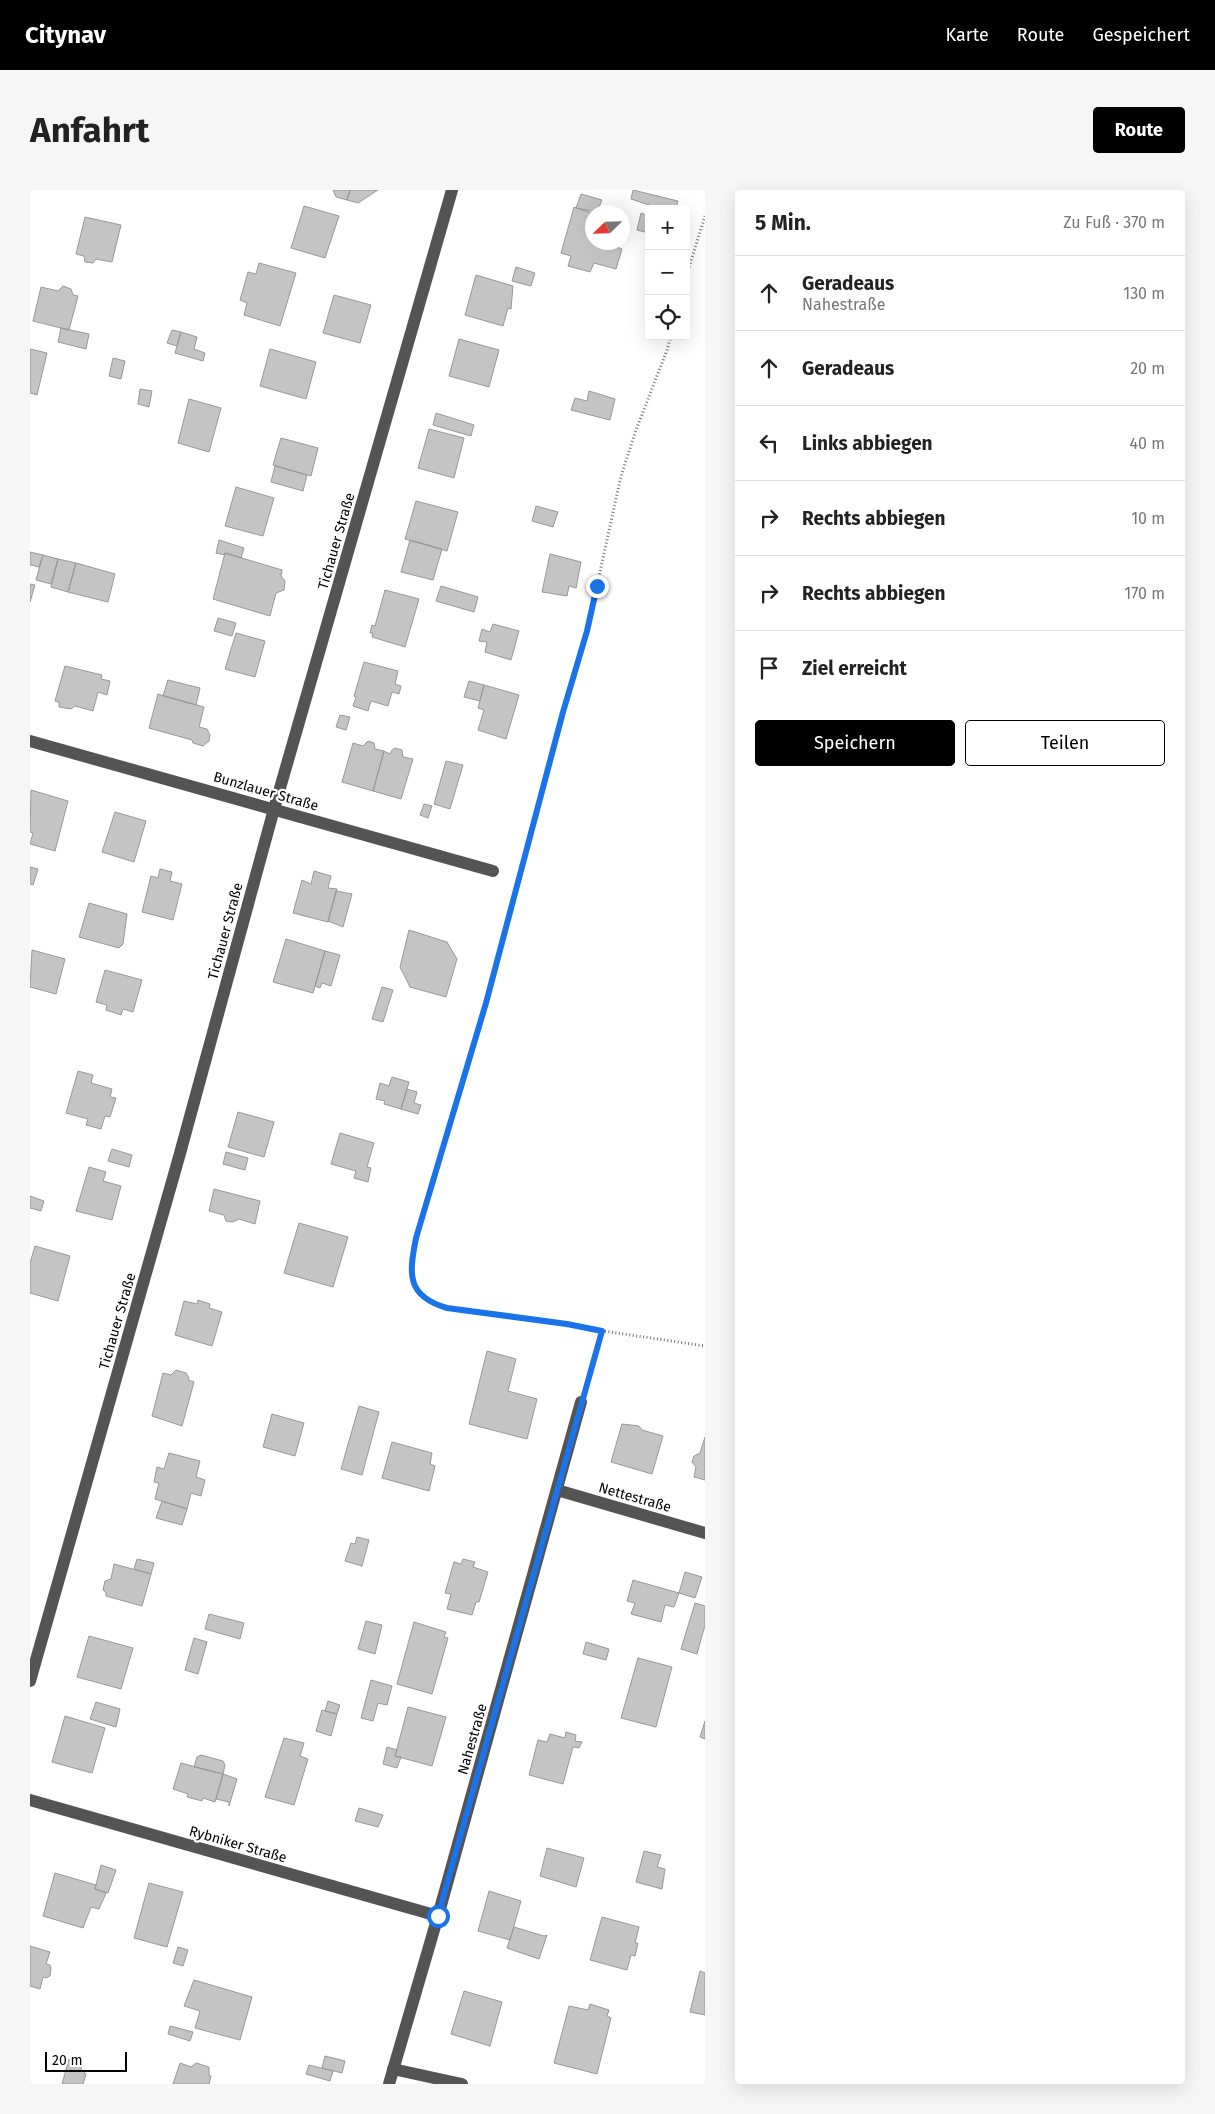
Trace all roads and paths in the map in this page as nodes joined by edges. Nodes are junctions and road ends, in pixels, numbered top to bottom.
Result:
1 (452, 190) edge
2 (705, 216) edge
3 (690, 264) edge
4 (670, 340) edge
5 (30, 742) edge
6 (274, 809) junction
7 (493, 871) dead end
8 (602, 1331) junction
9 (705, 1346) edge
10 (581, 1402) joint
11 (557, 1490) junction
12 (705, 1533) edge
13 (30, 1681) edge
14 (30, 1800) edge
15 (438, 1916) junction
16 (394, 2069) junction
17 (389, 2084) edge
18 (462, 2084) edge

1 - 6 street, Tichauer Straße
2 - 3 path
4 - 8 path
5 - 6 street, Bunzlauer Straße
6 - 7 street, Bunzlauer Straße
6 - 13 street, Tichauer Straße
8 - 9 path
8 - 10 path
10 - 11 street, Nahestraße
11 - 12 street, Nettestraße
11 - 15 street, Nahestraße
14 - 15 street, Rybniker Straße
15 - 16 street, Nahestraße
16 - 17 street, Nahestraße
16 - 18 street

